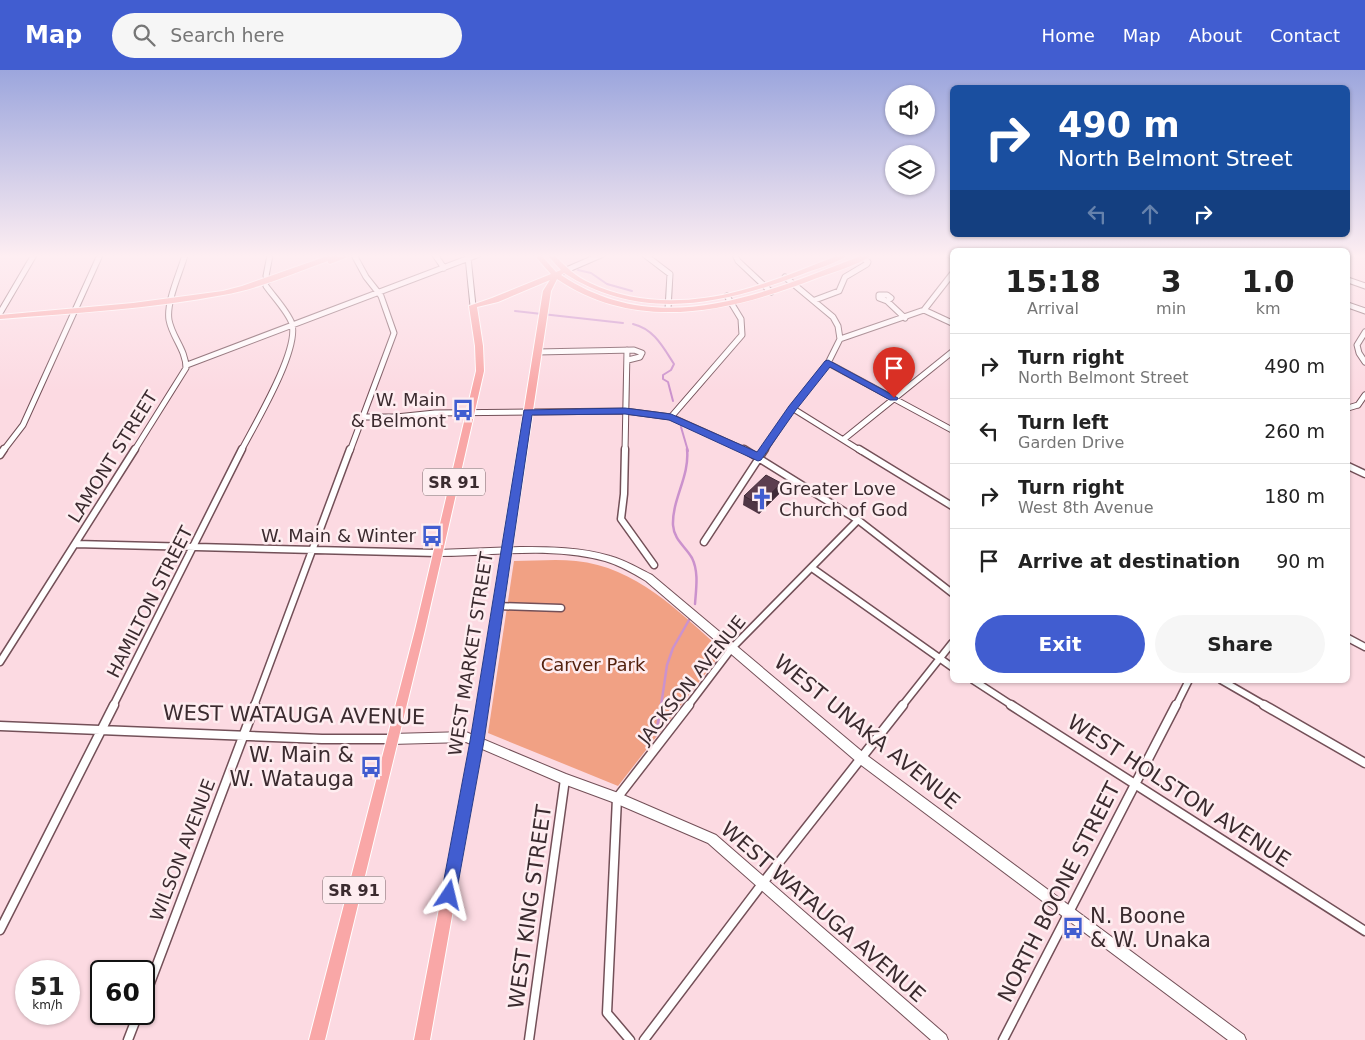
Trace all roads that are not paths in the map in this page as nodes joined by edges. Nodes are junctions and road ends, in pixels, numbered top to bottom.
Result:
1 (8, 300) edge
2 (79, 300) edge
3 (198, 300) edge
4 (277, 300) edge
5 (358, 300) edge
6 (381, 300) edge
7 (472, 300) edge
8 (489, 300) edge
9 (545, 300) edge
10 (605, 300) edge
11 (642, 300) edge
12 (669, 300) edge
13 (704, 300) edge
14 (730, 300) edge
15 (744, 300) edge
16 (815, 300) edge
17 (932, 300) edge
18 (887, 301) dead end
19 (171, 302) junction
20 (732, 304) junction
21 (669, 305) junction
22 (473, 306) junction
23 (1350, 306) edge
24 (75, 310) junction
25 (924, 310) junction
26 (1365, 311) edge
27 (0, 315) edge
28 (905, 318) junction
29 (950, 322) edge
30 (292, 325) junction
31 (1365, 332) edge
32 (840, 339) junction
33 (627, 350) junction
34 (538, 352) junction
35 (950, 354) edge
36 (628, 360) junction
37 (828, 362) junction
38 (1365, 362) edge
39 (187, 365) junction
40 (1365, 395) edge
41 (894, 398) junction
42 (1358, 405) junction
43 (1350, 407) edge
44 (792, 408) junction
45 (1365, 408) edge
46 (625, 411) junction
47 (528, 412) junction
48 (470, 414) junction
49 (363, 417) junction
50 (671, 417) junction
51 (950, 429) edge
52 (844, 439) junction
53 (8, 444) junction
54 (0, 445) edge
55 (0, 455) edge
56 (758, 458) junction
57 (1350, 467) edge
58 (1365, 474) edge
59 (950, 505) edge
60 (858, 520) junction
61 (704, 542) dead end
62 (75, 544) junction
63 (194, 546) junction
64 (314, 550) junction
65 (506, 552) junction
66 (437, 553) junction
67 (654, 565) dead end
68 (812, 568) junction
69 (950, 591) edge
70 (497, 606) junction
71 (561, 608) dead end
72 (1350, 639) edge
73 (950, 646) edge
74 (1365, 647) edge
75 (732, 648) junction
76 (940, 658) junction
77 (0, 662) edge
78 (950, 666) edge
79 (979, 683) edge
80 (1187, 683) edge
81 (1226, 683) edge
82 (0, 726) edge
83 (102, 730) junction
84 (243, 735) junction
85 (391, 739) junction
86 (477, 741) junction
87 (860, 758) junction
88 (1365, 763) edge
89 (565, 779) junction
90 (1136, 784) junction
91 (617, 798) junction
92 (762, 884) junction
93 (1070, 912) junction
94 (0, 930) edge
95 (1365, 931) edge
96 (155, 970) edge
97 (134, 1025) edge
98 (128, 1040) edge
99 (317, 1040) edge
100 (422, 1040) edge
101 (530, 1040) edge
102 (630, 1040) edge
103 (644, 1040) edge
104 (941, 1040) edge
105 (1003, 1040) edge
106 (1239, 1040) edge

1 - 27 street
2 - 24 street
3 - 19 main road
4 - 30 street
5 - 30 street
6 - 49 street, WILSON AVENUE
7 - 22 street
8 - 22 main road
9 - 34 main road, WEST MARKET STREET
10 - 21 main road
11 - 21 main road
12 - 21 street
13 - 21 main road
14 - 20 street
15 - 20 main road
16 - 32 street
17 - 25 street
18 - 28 street
19 - 24 main road
19 - 39 street
20 - 21 main road
20 - 50 street
22 - 48 main road, SR 91
23 - 26 street
24 - 27 main road
24 - 53 street
25 - 28 street
25 - 29 street
28 - 32 street
30 - 39 street
30 - 63 street, HAMILTON STREET
31 - 38 street
32 - 37 street
33 - 34 street
33 - 36 street
33 - 36 street
34 - 47 main road, WEST MARKET STREET
35 - 41 street
36 - 46 street
37 - 41 street
37 - 44 street
39 - 62 street, LAMONT STREET
40 - 42 street
41 - 51 street
41 - 52 street
42 - 43 street
42 - 45 street
44 - 52 street
44 - 56 street
46 - 47 street
46 - 50 street
46 - 67 street
47 - 48 street
47 - 65 main road, WEST MARKET STREET
48 - 49 street
48 - 66 main road, SR 91
49 - 64 street, WILSON AVENUE
50 - 56 street
52 - 59 street
53 - 54 street
53 - 55 street
56 - 60 street
56 - 61 street
57 - 58 street
60 - 68 street, JACKSON AVENUE
60 - 69 street
62 - 63 street
62 - 77 street, LAMONT STREET
63 - 64 street
63 - 83 street, HAMILTON STREET
64 - 66 street
64 - 84 street, WILSON AVENUE
65 - 66 main road, WEST UNAKA AVENUE
65 - 70 main road, WEST MARKET STREET
65 - 75 main road, WEST UNAKA AVENUE
66 - 85 main road, SR 91
68 - 75 street, JACKSON AVENUE
68 - 76 street
70 - 71 street
70 - 86 main road, WEST MARKET STREET
72 - 74 street
73 - 76 street
75 - 87 main road, WEST UNAKA AVENUE
75 - 91 street, JACKSON AVENUE
76 - 78 street
76 - 87 street
79 - 90 street, WEST HOLSTON AVENUE
80 - 90 street, NORTH BOONE STREET
81 - 88 street
82 - 83 street, WEST WATAUGA AVENUE
83 - 84 street, WEST WATAUGA AVENUE
83 - 94 street, HAMILTON STREET
84 - 85 street, WEST WATAUGA AVENUE
84 - 96 street, WILSON AVENUE
85 - 86 main road, WEST WATAUGA AVENUE
85 - 99 main road, SR 91
86 - 89 main road, WEST WATAUGA AVENUE
86 - 100 main road, WEST MARKET STREET
87 - 92 street
87 - 93 main road, WEST UNAKA AVENUE
89 - 91 main road, WEST WATAUGA AVENUE
89 - 101 street, WEST KING STREET
90 - 93 street, NORTH BOONE STREET
90 - 95 street, WEST HOLSTON AVENUE
91 - 92 main road, WEST WATAUGA AVENUE
91 - 102 street
92 - 103 street
92 - 104 main road, WEST WATAUGA AVENUE
93 - 105 street, NORTH BOONE STREET
93 - 106 main road, WEST UNAKA AVENUE
97 - 98 street

